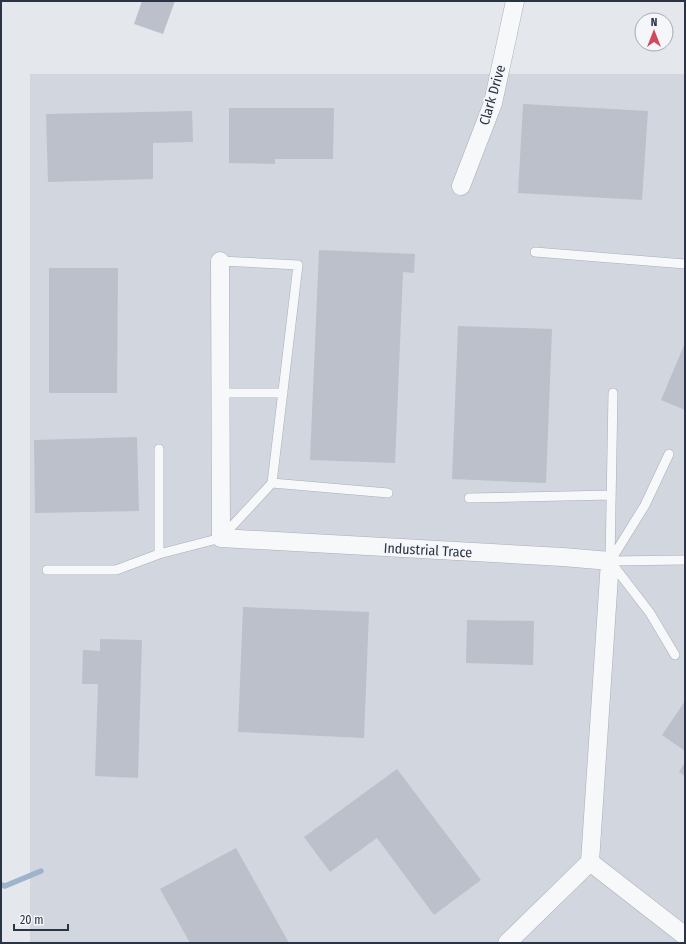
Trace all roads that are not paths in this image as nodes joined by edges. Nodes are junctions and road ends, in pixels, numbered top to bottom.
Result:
1 (515, 1) edge
2 (460, 186) dead end
3 (535, 252) dead end
4 (220, 261) joint
5 (685, 264) edge
6 (219, 393) junction
7 (282, 393) junction
8 (613, 393) dead end
9 (159, 449) dead end
10 (669, 454) dead end
11 (272, 483) junction
12 (388, 493) dead end
13 (611, 495) junction
14 (469, 498) dead end
15 (221, 538) junction
16 (159, 554) junction
17 (685, 560) edge
18 (610, 561) junction
19 (47, 570) dead end
20 (675, 655) dead end
21 (590, 862) junction
22 (685, 936) edge
23 (507, 943) edge

1 - 2 street, Clark Drive
3 - 5 lane
4 - 6 street
4 - 7 lane
6 - 7 lane
6 - 15 street
7 - 11 lane
8 - 13 lane
9 - 16 lane
10 - 18 lane
11 - 12 lane
11 - 15 lane
13 - 14 lane
13 - 18 lane
15 - 16 lane
15 - 18 street, Industrial Trace
16 - 19 lane
17 - 18 lane
18 - 20 lane
18 - 21 street
21 - 22 street
21 - 23 street

